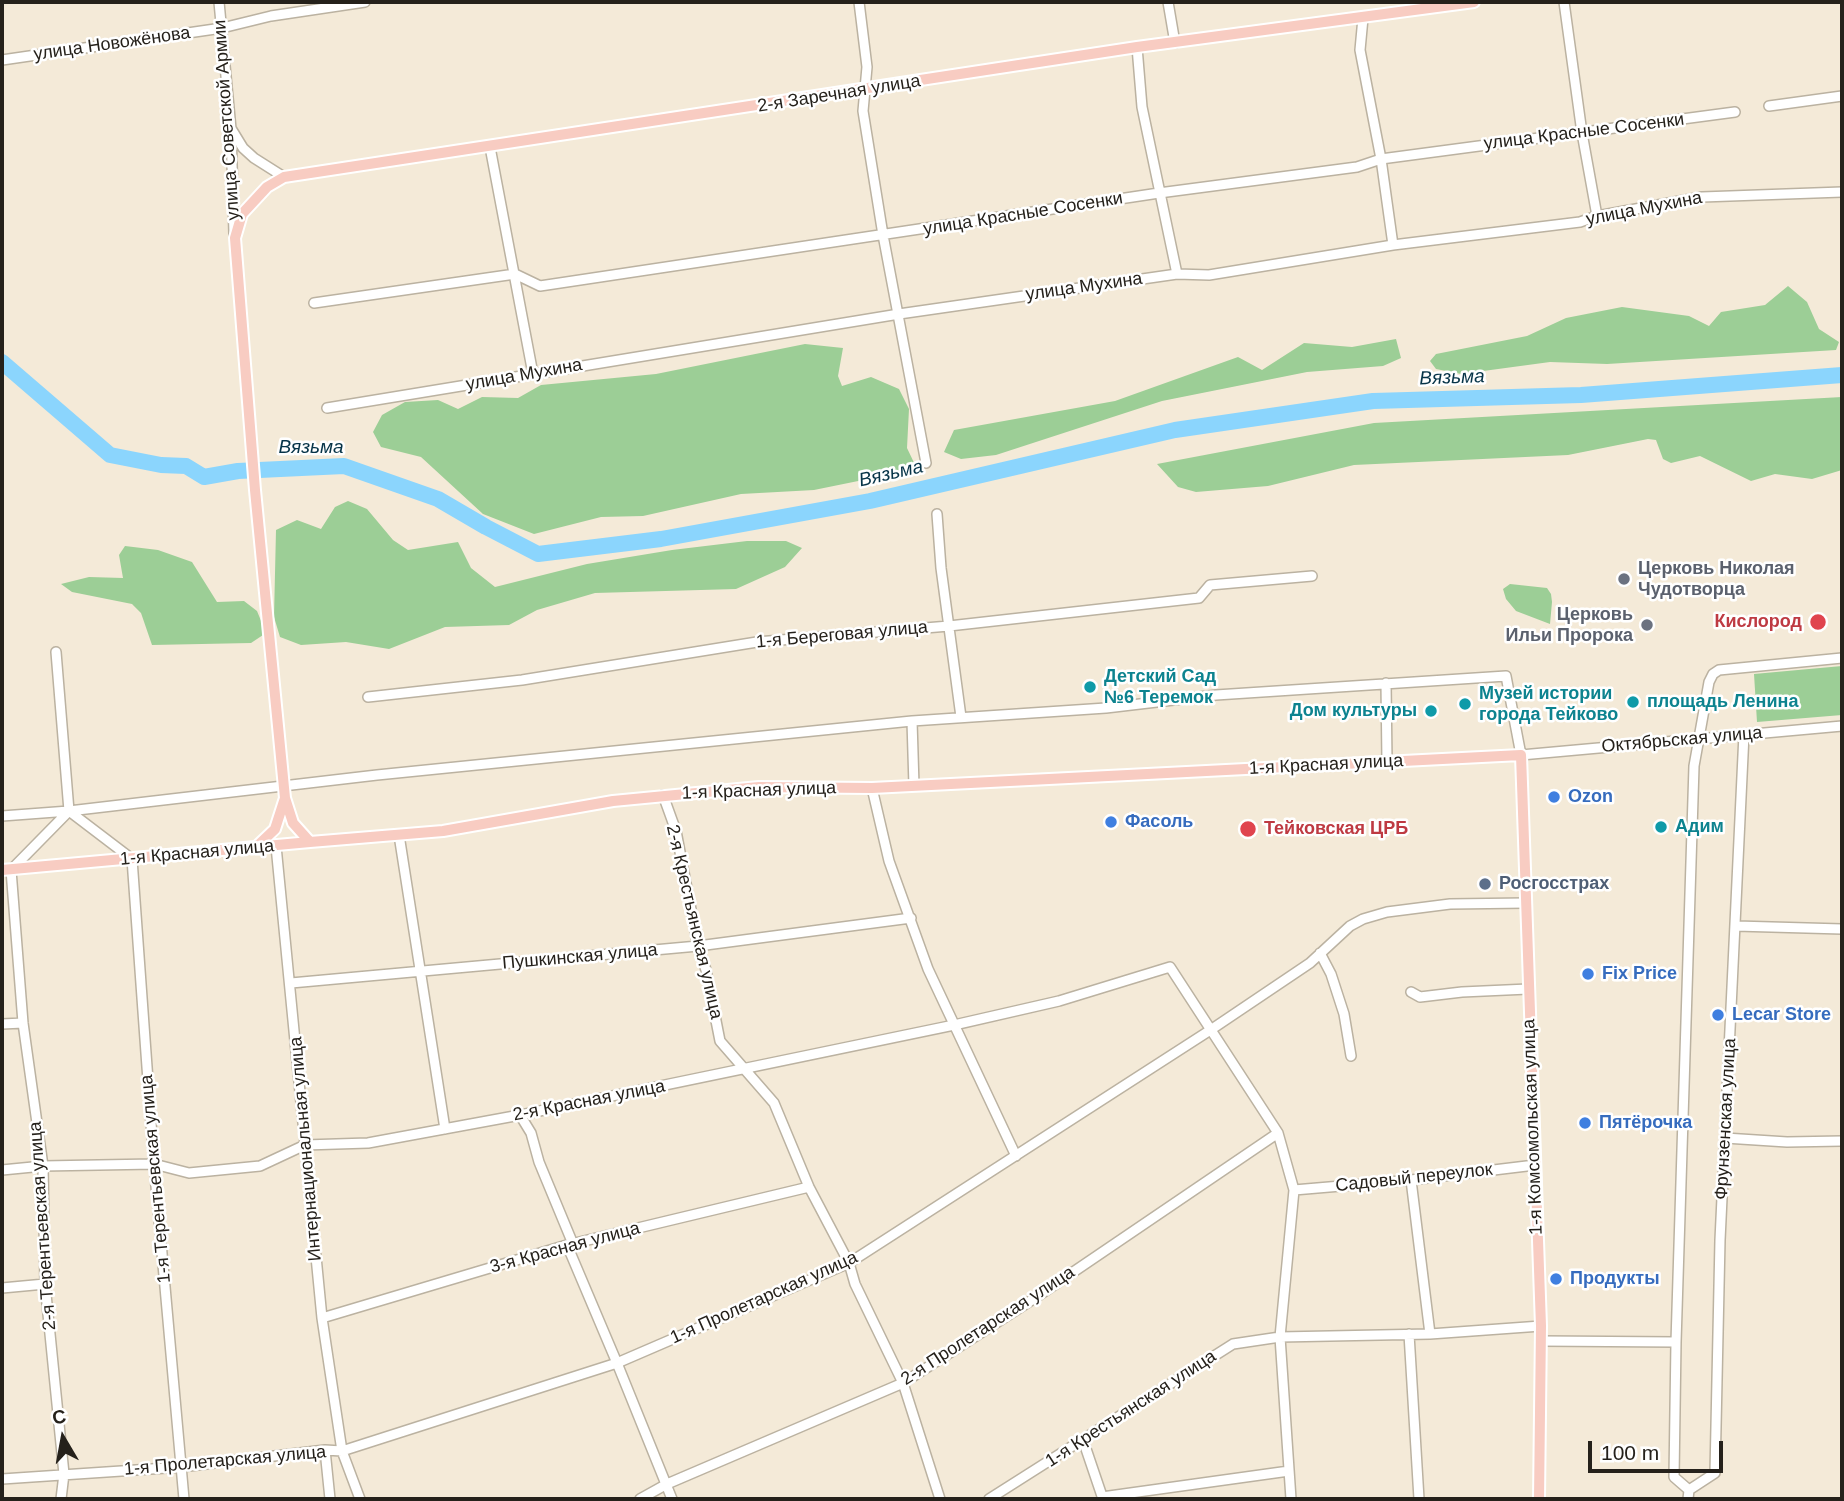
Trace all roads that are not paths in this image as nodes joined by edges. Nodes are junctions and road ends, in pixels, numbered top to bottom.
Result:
1 (219, 2) edge
2 (365, 2) edge
3 (859, 2) edge
4 (1168, 2) edge
5 (1474, 2) edge
6 (1564, 2) edge
7 (1427, 5) edge
8 (1363, 18) junction
9 (222, 28) junction
10 (1175, 43) junction
11 (1137, 47) junction
12 (2, 60) edge
13 (866, 90) junction
14 (1842, 96) edge
15 (1769, 106) dead end
16 (1735, 112) dead end
17 (231, 129) junction
18 (1581, 133) junction
19 (490, 147) junction
20 (1381, 159) junction
21 (284, 177) junction
22 (1842, 192) edge
23 (1159, 193) junction
24 (1597, 215) junction
25 (883, 235) junction
26 (234, 237) junction
27 (1394, 245) junction
28 (515, 274) junction
29 (1177, 274) junction
30 (314, 303) dead end
31 (899, 314) junction
32 (533, 374) junction
33 (327, 408) dead end
34 (926, 463) dead end
35 (937, 514) dead end
36 (1312, 576) dead end
37 (949, 626) junction
38 (56, 652) dead end
39 (1842, 658) edge
40 (1386, 683) junction
41 (368, 697) dead end
42 (961, 717) junction
43 (912, 721) junction
44 (1842, 726) edge
45 (1744, 734) junction
46 (1699, 740) junction
47 (1521, 755) junction
48 (1387, 762) junction
49 (914, 786) junction
50 (872, 788) junction
51 (284, 792) junction
52 (663, 795) junction
53 (69, 811) junction
54 (2, 816) edge
55 (399, 835) junction
56 (310, 842) junction
57 (276, 846) junction
58 (255, 848) junction
59 (132, 859) junction
60 (6, 870) edge
61 (1525, 903) junction
62 (911, 918) junction
63 (1737, 926) junction
64 (1842, 929) edge
65 (698, 946) junction
66 (1320, 953) junction
67 (420, 971) junction
68 (291, 983) junction
69 (1528, 989) junction
70 (1411, 992) dead end
71 (23, 1023) junction
72 (2, 1024) edge
73 (954, 1025) junction
74 (1212, 1029) junction
75 (1351, 1056) dead end
76 (744, 1070) junction
77 (520, 1115) junction
78 (445, 1129) junction
79 (1278, 1133) junction
80 (1725, 1138) junction
81 (1842, 1141) edge
82 (305, 1145) junction
83 (1016, 1156) junction
84 (154, 1164) junction
85 (1535, 1165) junction
86 (43, 1166) junction
87 (2, 1170) edge
88 (1411, 1180) junction
89 (809, 1186) junction
90 (1294, 1190) junction
91 (570, 1245) junction
92 (849, 1263) junction
93 (45, 1284) junction
94 (2, 1288) edge
95 (322, 1318) junction
96 (1541, 1326) junction
97 (1409, 1334) junction
98 (1430, 1334) junction
99 (1280, 1337) junction
100 (1541, 1341) junction
101 (1676, 1342) junction
102 (617, 1363) junction
103 (903, 1383) junction
104 (1083, 1440) junction
105 (325, 1450) junction
106 (342, 1451) junction
107 (181, 1467) junction
108 (1289, 1471) junction
109 (64, 1474) junction
110 (2, 1479) edge
111 (667, 1484) junction
112 (1689, 1494) edge
113 (1103, 1498) edge
114 (61, 1499) edge
115 (184, 1499) edge
116 (330, 1499) edge
117 (360, 1499) edge
118 (640, 1499) edge
119 (672, 1499) edge
120 (940, 1499) edge
121 (989, 1499) edge
122 (1291, 1499) edge
123 (1419, 1499) edge
124 (1539, 1499) edge

1 - 9 street, улица Советской Армии
2 - 9 street, улица Новожёнова
3 - 13 street
4 - 10 street
5 - 7 main road, 2-я Заречная улица
6 - 18 street
7 - 8 main road, 2-я Заречная улица
8 - 10 main road, 2-я Заречная улица
8 - 20 street
9 - 12 street, улица Новожёнова
9 - 17 street, улица Советской Армии
10 - 11 main road, 2-я Заречная улица
11 - 13 main road, 2-я Заречная улица
11 - 23 street
13 - 19 main road, 2-я Заречная улица
13 - 25 street
14 - 15 street
16 - 18 street, улица Красные Сосенки
17 - 21 street
17 - 26 street, улица Советской Армии
18 - 20 street, улица Красные Сосенки
18 - 24 street
19 - 21 main road, 2-я Заречная улица
19 - 28 street
20 - 23 street, улица Красные Сосенки
20 - 27 street
21 - 26 main road, 2-я Заречная улица
22 - 24 street, улица Мухина
23 - 25 street, улица Красные Сосенки
23 - 29 street
24 - 27 street, улица Мухина
25 - 28 street, улица Красные Сосенки
25 - 31 street
26 - 51 main road
27 - 29 street, улица Мухина
28 - 30 street, улица Красные Сосенки
28 - 32 street
29 - 31 street, улица Мухина
31 - 32 street, улица Мухина
31 - 34 street
32 - 33 street, улица Мухина
35 - 37 street
36 - 37 street, 1-я Береговая улица
37 - 41 street, 1-я Береговая улица
37 - 42 street
38 - 53 street
39 - 46 street
40 - 42 street
40 - 47 street
40 - 48 street
42 - 43 street
43 - 49 street
43 - 51 street
44 - 45 street, Октябрьская улица
45 - 46 street, Октябрьская улица
45 - 63 street, Фрунзенская улица
46 - 47 street, Октябрьская улица
46 - 101 street, Фрунзенская улица
47 - 48 main road, 1-я Красная улица
47 - 61 main road, 1-я Комсомольская улица
48 - 49 main road, 1-я Красная улица
49 - 50 main road, 1-я Красная улица
50 - 52 main road, 1-я Красная улица
50 - 62 street
51 - 53 street
51 - 56 main road
51 - 58 main road
52 - 55 main road, 1-я Красная улица
52 - 65 street, 2-я Крестьянская улица
53 - 54 street
53 - 59 street
53 - 60 street
55 - 56 main road, 1-я Красная улица
55 - 67 street
56 - 57 main road, 1-я Красная улица
57 - 58 main road, 1-я Красная улица
57 - 68 street, Интернациональная улица
58 - 59 main road, 1-я Красная улица
59 - 60 main road, 1-я Красная улица
59 - 84 street, 1-я Терентьевская улица
60 - 71 street, 2-я Терентьевская улица
61 - 66 street, 1-я Пролетарская улица
61 - 69 main road, 1-я Комсомольская улица
62 - 65 street, Пушкинская улица
62 - 73 street
63 - 64 street
63 - 80 street, Фрунзенская улица
65 - 67 street, Пушкинская улица
65 - 76 street, 2-я Крестьянская улица
66 - 74 street, 1-я Пролетарская улица
66 - 75 street
67 - 68 street, Пушкинская улица
67 - 78 street
68 - 82 street, Интернациональная улица
69 - 70 street
69 - 85 main road, 1-я Комсомольская улица
71 - 72 street
71 - 86 street, 2-я Терентьевская улица
73 - 74 street, 2-я Красная улица
73 - 76 street, 2-я Красная улица
73 - 83 street
74 - 79 street
74 - 83 street, 1-я Пролетарская улица
76 - 77 street, 2-я Красная улица
76 - 89 street, 2-я Крестьянская улица
77 - 78 street, 2-я Красная улица
77 - 91 street
78 - 82 street, 2-я Красная улица
79 - 90 street
79 - 103 street, 2-я Пролетарская улица
80 - 81 street
80 - 112 street, Фрунзенская улица
82 - 84 street, 2-я Красная улица
82 - 95 street, Интернациональная улица
83 - 92 street, 1-я Пролетарская улица
84 - 86 street, 2-я Красная улица
84 - 107 street, 1-я Терентьевская улица
85 - 88 street, Садовый переулок
85 - 96 main road, 1-я Комсомольская улица
86 - 87 street, 2-я Красная улица
86 - 93 street, 2-я Терентьевская улица
88 - 90 street, Садовый переулок
88 - 98 street
89 - 91 street, 3-я Красная улица
89 - 92 street, 2-я Крестьянская улица
90 - 99 street
91 - 95 street, 3-я Красная улица
91 - 102 street
92 - 102 street, 1-я Пролетарская улица
92 - 103 street, 2-я Крестьянская улица
93 - 94 street
93 - 109 street, 2-я Терентьевская улица
95 - 106 street, Интернациональная улица
96 - 98 street, 1-я Крестьянская улица
96 - 100 main road, 1-я Комсомольская улица
97 - 98 street, 1-я Крестьянская улица
97 - 99 street, 1-я Крестьянская улица
97 - 123 street
99 - 104 street, 1-я Крестьянская улица
99 - 108 street
100 - 101 street
100 - 124 main road, 1-я Комсомольская улица
101 - 112 street, Фрунзенская улица
102 - 106 street, 1-я Пролетарская улица
102 - 111 street
103 - 111 street, 2-я Пролетарская улица
103 - 120 street, 2-я Крестьянская улица
104 - 113 street
104 - 121 street, 1-я Крестьянская улица
105 - 106 street, 1-я Пролетарская улица
105 - 107 street, 1-я Пролетарская улица
105 - 116 street
106 - 117 street
107 - 109 street, 1-я Пролетарская улица
107 - 115 street, 1-я Терентьевская улица
108 - 113 street
108 - 122 street
109 - 110 street, 1-я Пролетарская улица
109 - 114 street, 2-я Терентьевская улица
111 - 118 street, 2-я Пролетарская улица
111 - 119 street

